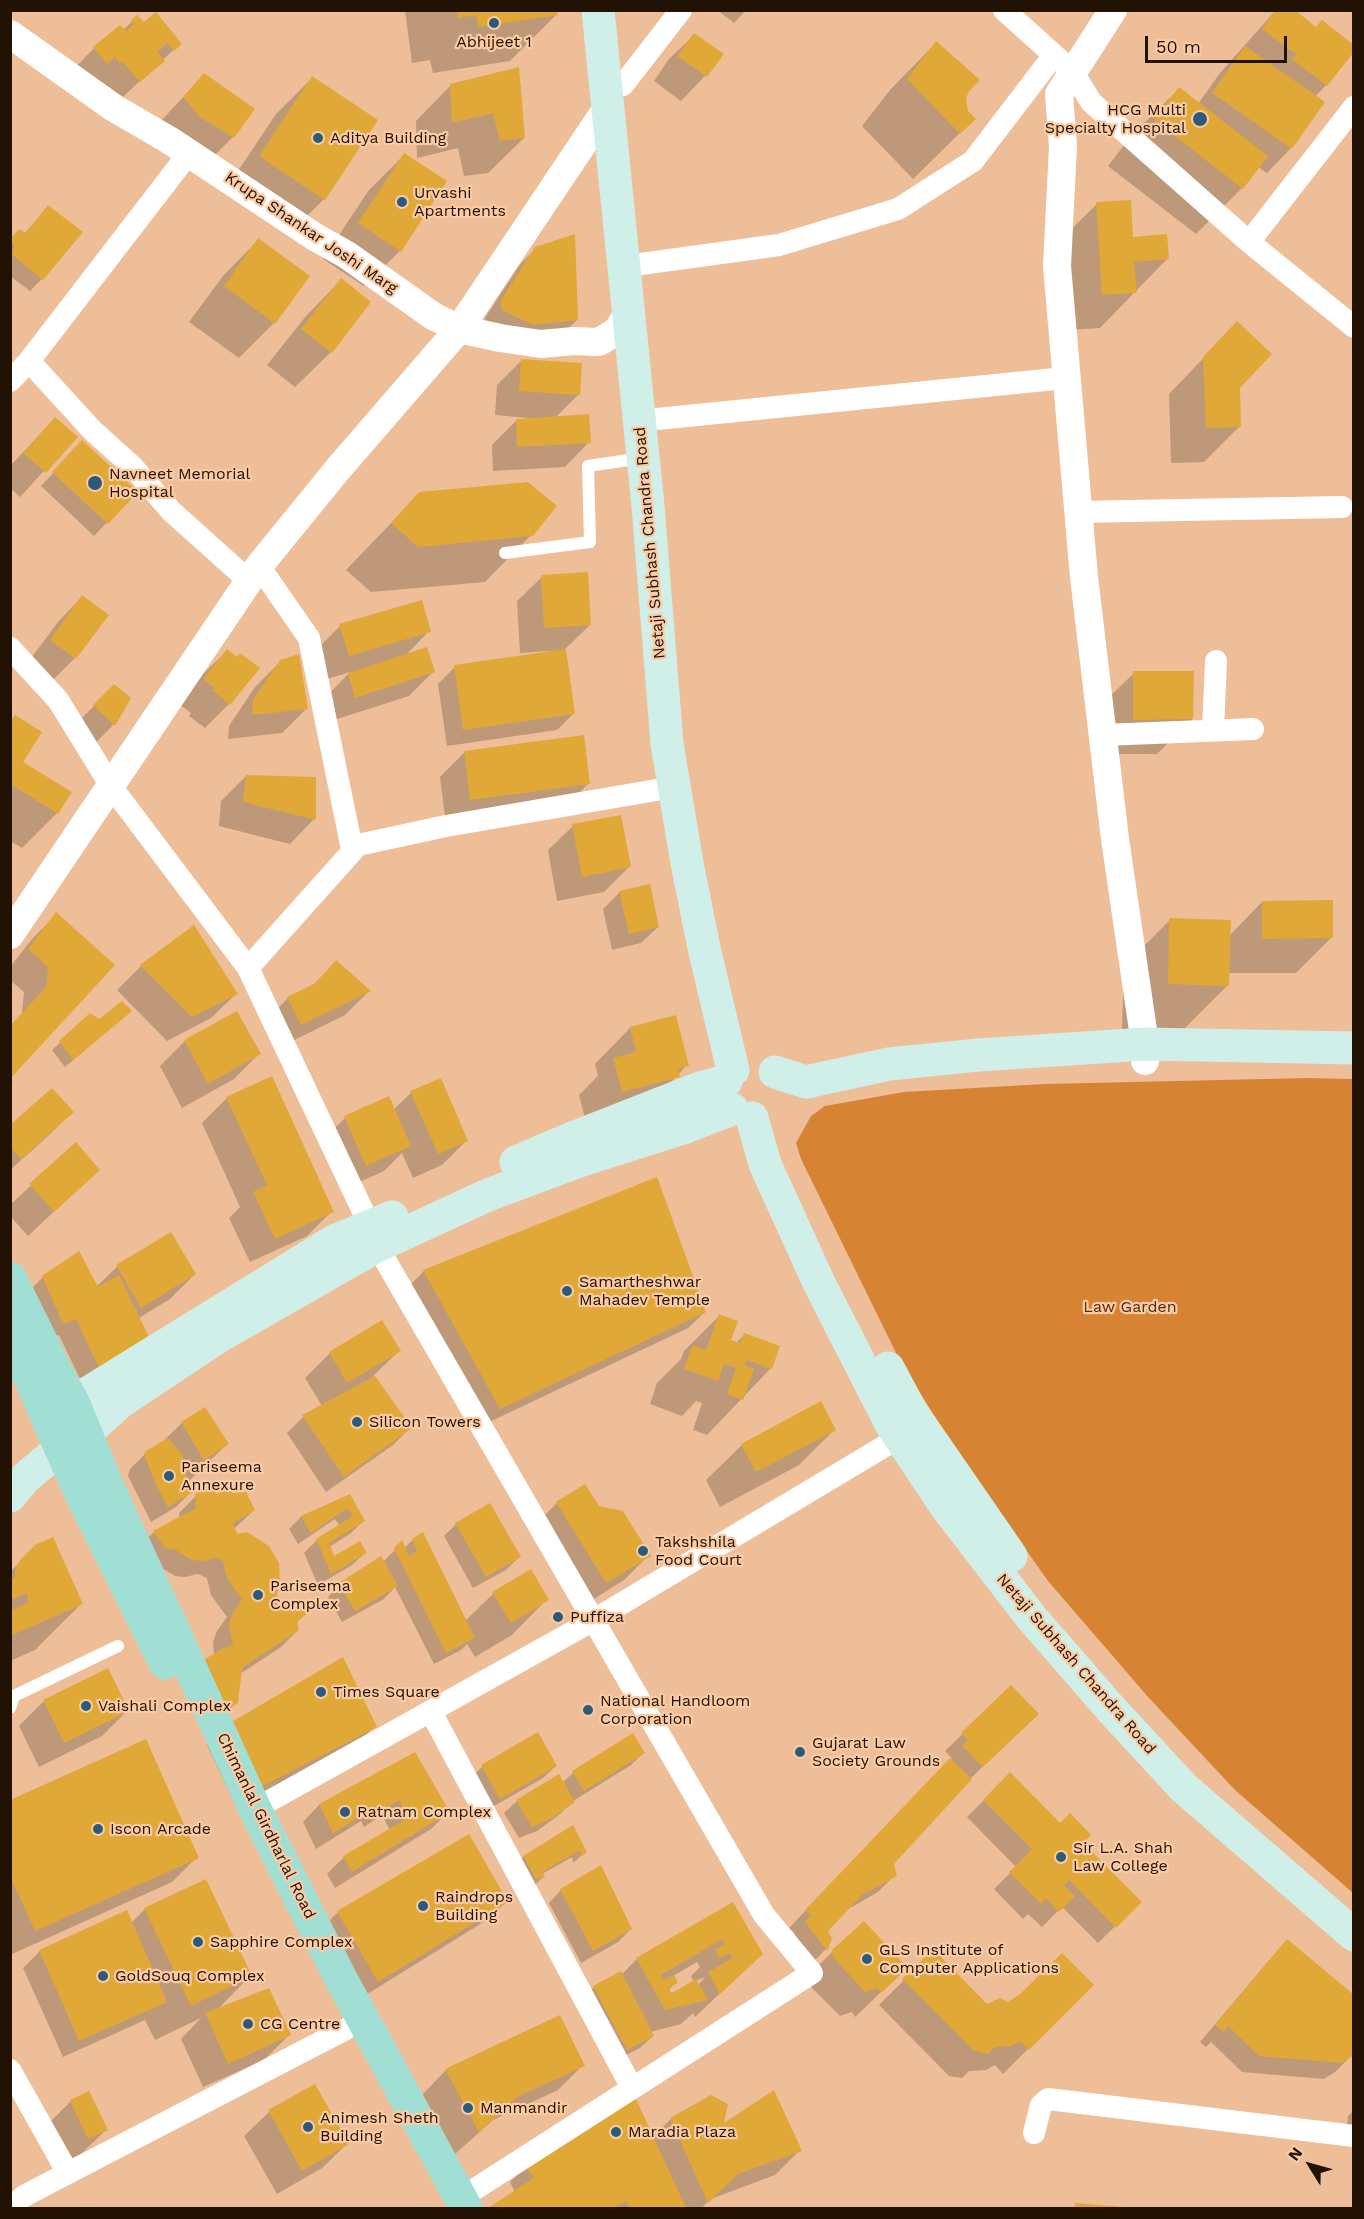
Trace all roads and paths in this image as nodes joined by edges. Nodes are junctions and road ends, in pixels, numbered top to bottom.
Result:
1 (598, 10) edge
2 (616, 10) edge
3 (681, 10) edge
4 (1004, 10) edge
5 (1113, 10) edge
6 (10, 34) edge
7 (1063, 64) junction
8 (615, 97) junction
9 (1353, 107) edge
10 (189, 153) junction
11 (1249, 242) junction
12 (641, 264) junction
13 (628, 313) junction
14 (1353, 327) edge
15 (459, 329) junction
16 (29, 361) junction
17 (1065, 378) junction
18 (10, 381) edge
19 (657, 419) junction
20 (643, 457) junction
21 (1342, 507) dead end
22 (1077, 512) junction
23 (505, 553) dead end
24 (254, 574) junction
25 (10, 648) edge
26 (1216, 661) dead end
27 (1253, 729) dead end
28 (1214, 730) junction
29 (1103, 735) junction
30 (111, 786) junction
31 (674, 787) junction
32 (352, 849) junction
33 (10, 935) edge
34 (248, 968) junction
35 (1353, 1048) edge
36 (1145, 1052) junction
37 (1353, 1065) edge
38 (753, 1090) junction
39 (374, 1236) junction
40 (10, 1278) edge
41 (10, 1333) edge
42 (72, 1402) junction
43 (67, 1436) junction
44 (900, 1437) junction
45 (10, 1467) edge
46 (10, 1496) edge
47 (594, 1620) junction
48 (118, 1646) dead end
49 (10, 1708) edge
50 (430, 1712) junction
51 (255, 1809) junction
52 (1353, 1911) edge
53 (1353, 1935) edge
54 (346, 2029) junction
55 (10, 2070) edge
56 (632, 2088) junction
57 (1035, 2133) dead end
58 (1353, 2136) edge
59 (68, 2173) junction
60 (457, 2205) edge
61 (10, 2208) edge

1 - 8 main road, Netaji Subhash Chandra Road
2 - 8 main road, Netaji Subhash Chandra Road
3 - 8 street
4 - 7 street
5 - 7 street
6 - 10 street, Krupa Shankar Joshi Marg
7 - 11 street
7 - 12 street
7 - 17 street
8 - 12 main road, Netaji Subhash Chandra Road
8 - 13 main road, Netaji Subhash Chandra Road
8 - 15 street
9 - 11 street
10 - 15 street, Krupa Shankar Joshi Marg
10 - 16 street
11 - 14 street
12 - 19 main road, Netaji Subhash Chandra Road
13 - 15 street, Krupa Shankar Joshi Marg
13 - 20 main road, Netaji Subhash Chandra Road
15 - 24 street
16 - 18 street
16 - 24 street
17 - 19 street
17 - 22 street
19 - 38 main road, Netaji Subhash Chandra Road
20 - 23 lane
20 - 31 main road, Netaji Subhash Chandra Road
21 - 22 street
22 - 29 street
24 - 30 street
24 - 32 street
25 - 30 street
26 - 28 street
27 - 28 street
28 - 29 street
29 - 36 street
30 - 33 street
30 - 34 street
31 - 32 street
31 - 38 main road, Netaji Subhash Chandra Road
32 - 34 street
34 - 39 street
35 - 36 main road
36 - 37 main road
36 - 38 main road
38 - 39 main road
38 - 44 main road, Netaji Subhash Chandra Road
38 - 52 main road, Netaji Subhash Chandra Road
39 - 42 main road
39 - 43 main road
39 - 47 street
40 - 42 main road
41 - 43 main road, Chimanlal Girdharlal Road
42 - 43 main road
43 - 45 main road
43 - 46 main road
43 - 51 main road, Chimanlal Girdharlal Road
43 - 54 main road, Chimanlal Girdharlal Road
44 - 47 street
44 - 53 main road, Netaji Subhash Chandra Road
47 - 50 street
47 - 56 street
48 - 49 lane
50 - 51 street
50 - 56 street
51 - 60 main road, Chimanlal Girdharlal Road
54 - 59 street
54 - 60 main road, Chimanlal Girdharlal Road
55 - 59 street
56 - 60 street
57 - 58 street
59 - 61 street

